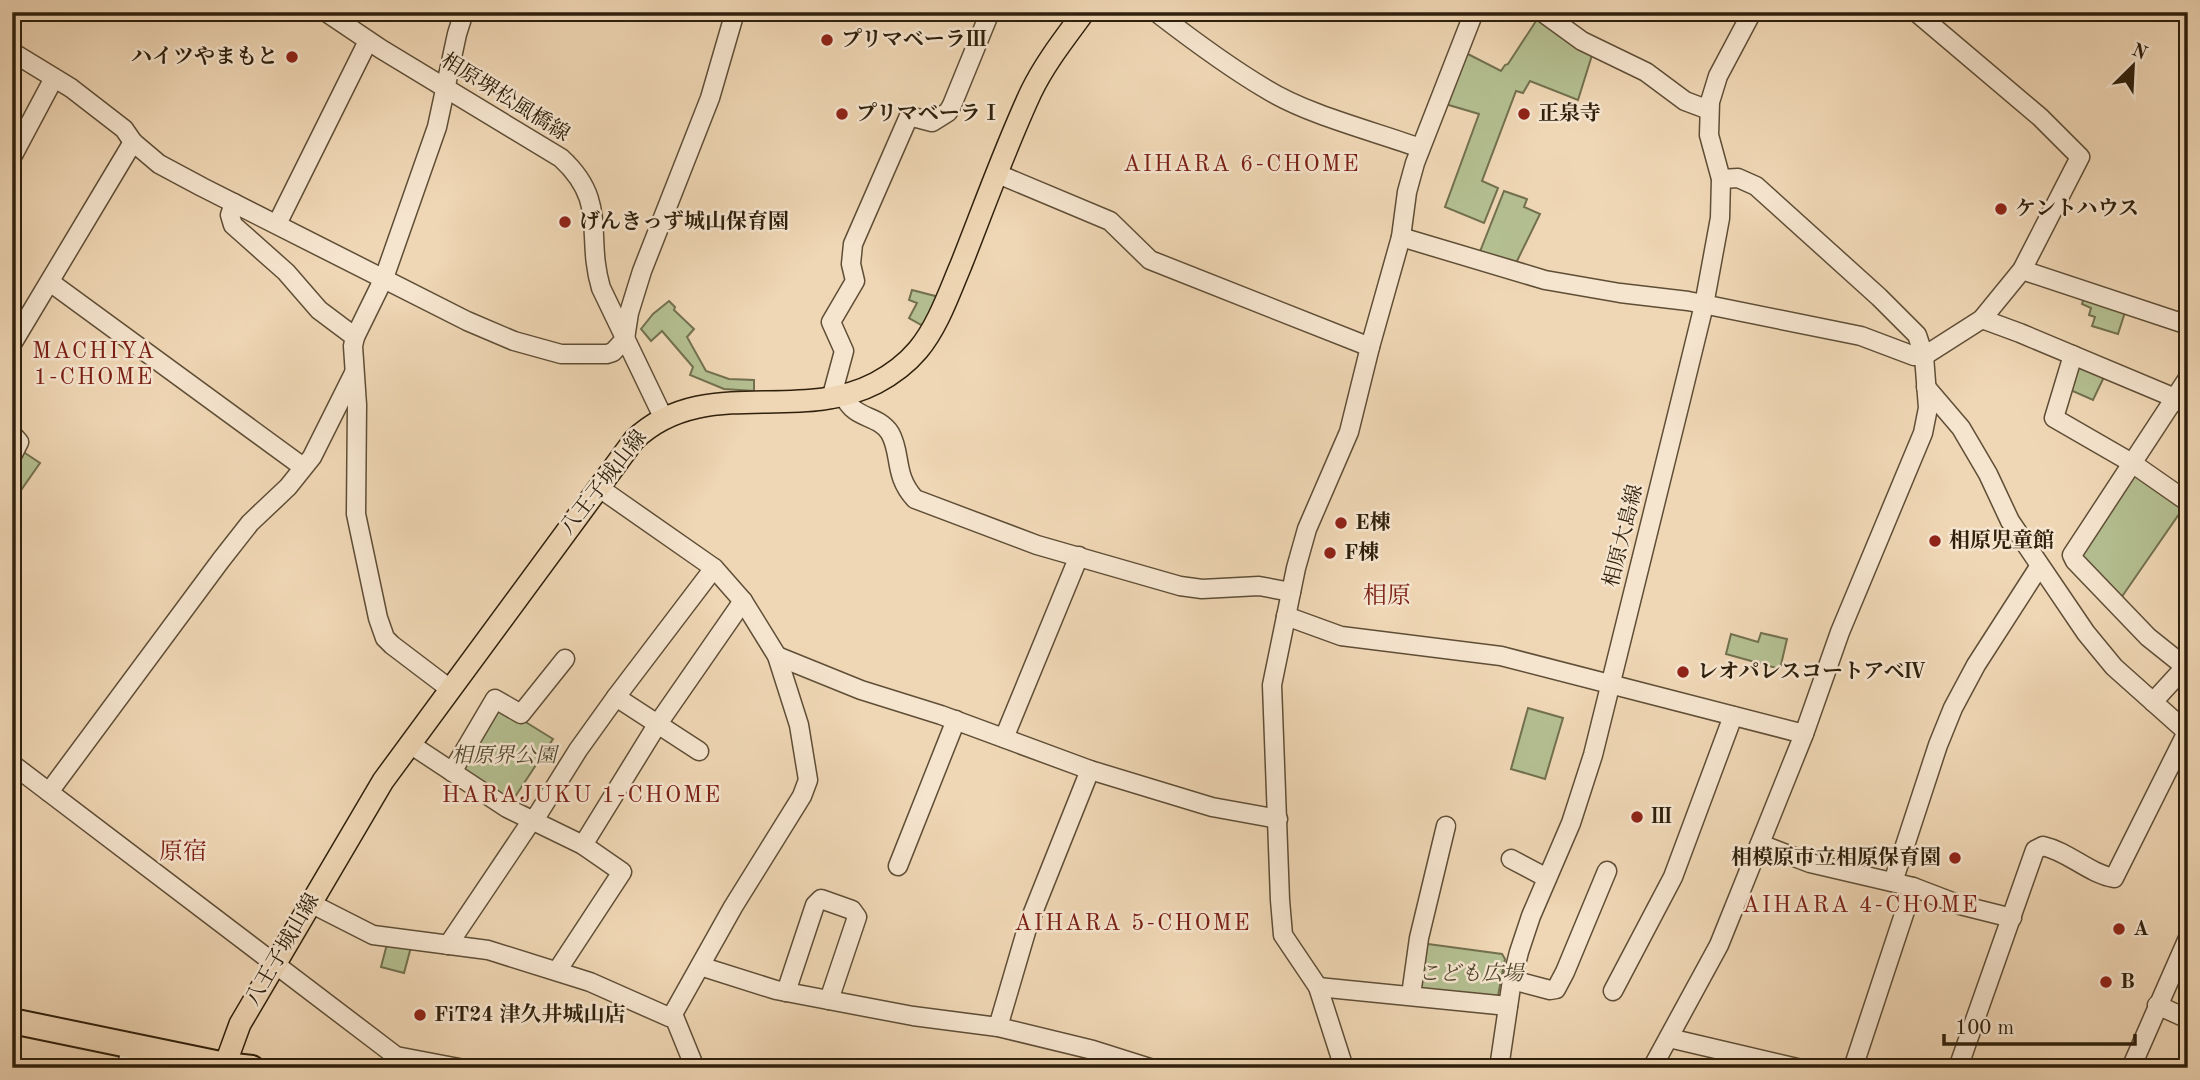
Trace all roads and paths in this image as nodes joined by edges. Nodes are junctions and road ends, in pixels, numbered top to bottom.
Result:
1 (326, 12) edge
2 (464, 12) edge
3 (735, 12) edge
4 (990, 12) edge
5 (1084, 12) edge
6 (1156, 12) edge
7 (1474, 12) edge
8 (1542, 12) edge
9 (1752, 12) edge
10 (1916, 12) edge
11 (368, 41) junction
12 (12, 52) edge
13 (54, 78) junction
14 (445, 87) junction
15 (1709, 110) junction
16 (133, 142) junction
17 (1420, 148) junction
18 (12, 157) edge
19 (998, 174) junction
20 (1721, 179) junction
21 (234, 203) junction
22 (277, 224) junction
23 (1401, 237) junction
24 (2022, 270) junction
25 (384, 278) junction
26 (50, 282) junction
27 (1704, 305) junction
28 (1982, 319) junction
29 (2188, 325) edge
30 (355, 337) junction
31 (625, 339) junction
32 (12, 344) edge
33 (1370, 347) junction
34 (2073, 355) junction
35 (1924, 356) junction
36 (354, 373) junction
37 (2188, 378) edge
38 (1926, 387) junction
39 (837, 398) junction
40 (2181, 402) edge
41 (663, 417) junction
42 (12, 434) edge
43 (12, 456) edge
44 (2132, 463) junction
45 (303, 467) junction
46 (598, 487) junction
47 (2188, 502) edge
48 (1079, 556) junction
49 (2039, 567) junction
50 (714, 568) junction
51 (1291, 592) junction
52 (743, 601) junction
53 (1286, 616) junction
54 (777, 656) junction
55 (565, 659) dead end
56 (2186, 668) edge
57 (1610, 686) junction
58 (450, 689) junction
59 (616, 697) junction
60 (2153, 702) junction
61 (1733, 716) junction
62 (956, 720) junction
63 (657, 725) junction
64 (2187, 732) edge
65 (1804, 734) junction
66 (1004, 738) junction
67 (410, 744) junction
68 (699, 751) dead end
69 (12, 764) edge
70 (1090, 770) junction
71 (452, 772) junction
72 (49, 792) junction
73 (1278, 818) junction
74 (532, 820) junction
75 (1446, 826) dead end
76 (1760, 844) junction
77 (583, 845) junction
78 (1511, 859) dead end
79 (898, 866) dead end
80 (1607, 870) dead end
81 (1547, 878) junction
82 (1893, 882) junction
83 (1913, 887) junction
84 (310, 903) junction
85 (2012, 918) junction
86 (2188, 938) edge
87 (447, 945) junction
88 (274, 964) junction
89 (700, 966) junction
90 (557, 971) junction
91 (1512, 981) junction
92 (1318, 987) junction
93 (1614, 990) dead end
94 (786, 992) junction
95 (1411, 995) junction
96 (829, 1000) junction
97 (2157, 1005) junction
98 (1508, 1006) junction
99 (673, 1014) junction
100 (2188, 1018) edge
101 (12, 1021) edge
102 (998, 1027) junction
103 (1669, 1038) junction
104 (129, 1057) edge
105 (225, 1067) edge
106 (252, 1068) edge
107 (459, 1068) edge
108 (695, 1068) edge
109 (1150, 1068) edge
110 (1344, 1068) edge
111 (1499, 1068) edge
112 (1652, 1068) edge
113 (1797, 1068) edge
114 (1853, 1068) edge
115 (1958, 1068) edge
116 (2132, 1068) edge

1 - 11 street, 相原堺松風橋線
2 - 14 street
3 - 31 street
4 - 39 street
5 - 19 main road, 八王子城山線
6 - 17 street
7 - 17 street
8 - 15 street
9 - 15 street, 相原大島線
10 - 24 street
11 - 14 street, 相原堺松風橋線
11 - 22 street
12 - 13 street
13 - 16 street
13 - 18 street
14 - 25 street
14 - 31 street, 相原堺松風橋線
15 - 20 street, 相原大島線
16 - 21 street
16 - 26 street
17 - 23 street
19 - 33 street
19 - 39 main road, 八王子城山線
20 - 27 street, 相原大島線
20 - 35 street
21 - 22 street
21 - 30 street
22 - 25 street
23 - 27 street
23 - 33 street
24 - 28 street
24 - 29 street
25 - 30 street
25 - 31 street
26 - 32 street
26 - 45 street
27 - 35 street
27 - 57 street, 相原大島線
28 - 34 street
28 - 35 street
30 - 36 street
31 - 41 street, 相原堺松風橋線
33 - 51 street
34 - 40 street
34 - 44 street
35 - 38 street
36 - 45 street
36 - 58 street
37 - 40 street
38 - 49 street
38 - 65 street
39 - 41 main road, 八王子城山線
39 - 48 street
40 - 44 street
41 - 46 main road, 八王子城山線
42 - 43 street
44 - 47 street
44 - 56 street
45 - 72 street
46 - 50 street
46 - 58 main road, 八王子城山線
48 - 51 street
48 - 66 street
49 - 60 street
49 - 82 street
50 - 52 street
50 - 59 street
51 - 53 street
52 - 54 street
52 - 63 street
53 - 57 street
53 - 73 street
54 - 62 street
54 - 89 street
55 - 71 street
56 - 60 street
57 - 61 street
57 - 81 street, 相原大島線
58 - 67 main road, 八王子城山線
59 - 63 street
59 - 74 street
60 - 64 street
61 - 65 street
61 - 93 street
62 - 66 street
62 - 79 street
63 - 68 street
63 - 77 street
64 - 85 street
65 - 76 street
66 - 70 street
67 - 71 street
67 - 84 main road, 八王子城山線
69 - 72 street
70 - 73 street
70 - 102 street
71 - 74 street
72 - 88 street
73 - 92 street
74 - 77 street
74 - 87 street
75 - 95 street
76 - 82 street
76 - 103 street
77 - 90 street
78 - 81 street
80 - 91 street
81 - 91 street, 相原大島線
82 - 83 street
83 - 85 street
83 - 114 street
84 - 87 street
84 - 88 main road, 八王子城山線
85 - 115 street
86 - 97 street
87 - 90 street
88 - 105 main road, 八王子城山線
88 - 107 street
89 - 94 street
89 - 99 street
90 - 99 street
91 - 98 street, 相原大島線
92 - 95 street
92 - 110 street
94 - 96 street
94 - 96 street
95 - 98 street
96 - 102 street
97 - 100 street
97 - 116 street
98 - 111 street, 相原大島線
99 - 108 street
101 - 104 highway
102 - 109 street
103 - 112 street
103 - 113 street
104 - 105 highway
105 - 106 highway

